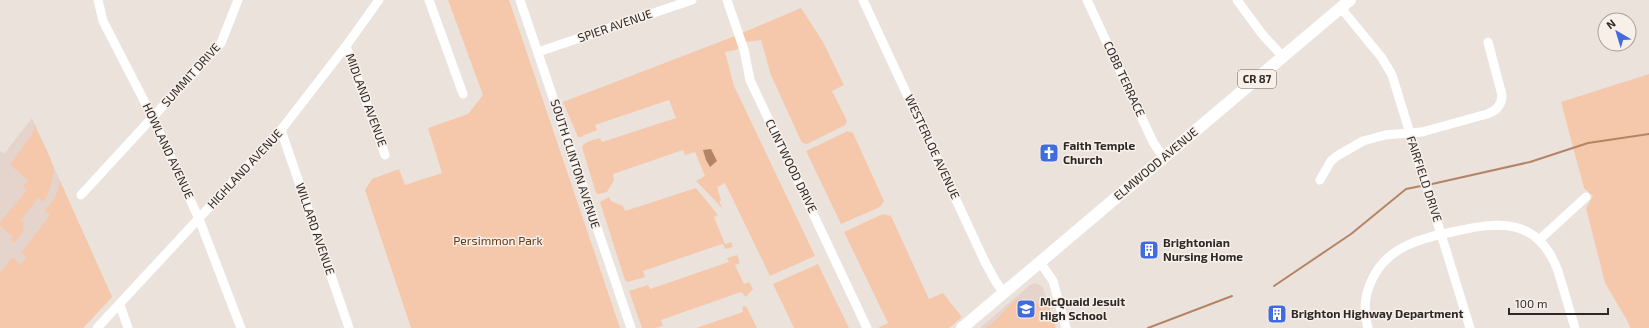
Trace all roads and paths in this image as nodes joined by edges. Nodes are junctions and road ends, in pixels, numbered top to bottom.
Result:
1 (98, 0) edge
2 (238, 0) edge
3 (379, 0) edge
4 (429, 0) edge
5 (520, 0) edge
6 (692, 0) edge
7 (727, 0) edge
8 (863, 0) edge
9 (1087, 0) edge
10 (1238, 0) edge
11 (1346, 4) edge
12 (1488, 42) dead end
13 (346, 46) junction
14 (538, 52) junction
15 (1283, 57) junction
16 (463, 94) dead end
17 (153, 118) junction
18 (281, 130) junction
19 (1409, 133) junction
20 (385, 154) dead end
21 (1163, 157) junction
22 (1320, 180) dead end
23 (81, 195) dead end
24 (1586, 197) dead end
25 (199, 219) junction
26 (1442, 234) junction
27 (1539, 240) junction
28 (1040, 262) junction
29 (1004, 293) junction
30 (120, 305) junction
31 (97, 328) edge
32 (128, 328) edge
33 (241, 328) edge
34 (349, 328) edge
35 (631, 328) edge
36 (867, 328) edge
37 (962, 328) edge
38 (1066, 328) edge
39 (1368, 328) edge
40 (1470, 328) edge
41 (1574, 328) edge

1 - 17 street, HOWLAND AVENUE
2 - 17 street, SUMMIT DRIVE
3 - 13 street, HIGHLAND AVENUE
4 - 16 street
5 - 14 street, SOUTH CLINTON AVENUE
6 - 14 street, SPIER AVENUE
7 - 36 street, CLINTWOOD DRIVE
8 - 29 street, WESTERLOE AVENUE
9 - 21 street, COBB TERRACE
10 - 15 street
11 - 15 main road, ELMWOOD AVENUE / CR 87
11 - 19 street, FAIRFIELD DRIVE
12 - 19 street
13 - 18 street, HIGHLAND AVENUE
13 - 20 street, MIDLAND AVENUE
14 - 35 street, SOUTH CLINTON AVENUE
15 - 21 main road, ELMWOOD AVENUE / CR 87
17 - 23 street, SUMMIT DRIVE
17 - 25 street, HOWLAND AVENUE
18 - 25 street, HIGHLAND AVENUE
18 - 34 street, WILLARD AVENUE
19 - 22 street
19 - 26 street, FAIRFIELD DRIVE
21 - 28 main road, ELMWOOD AVENUE / CR 87
24 - 27 street
25 - 30 street, HIGHLAND AVENUE
25 - 33 street, HOWLAND AVENUE
26 - 27 street
26 - 39 street, FAIRFIELD DRIVE
26 - 40 street
27 - 41 street
28 - 29 main road, ELMWOOD AVENUE / CR 87
28 - 38 street
29 - 37 main road, ELMWOOD AVENUE / CR 87
30 - 31 street, HIGHLAND AVENUE
30 - 32 street

